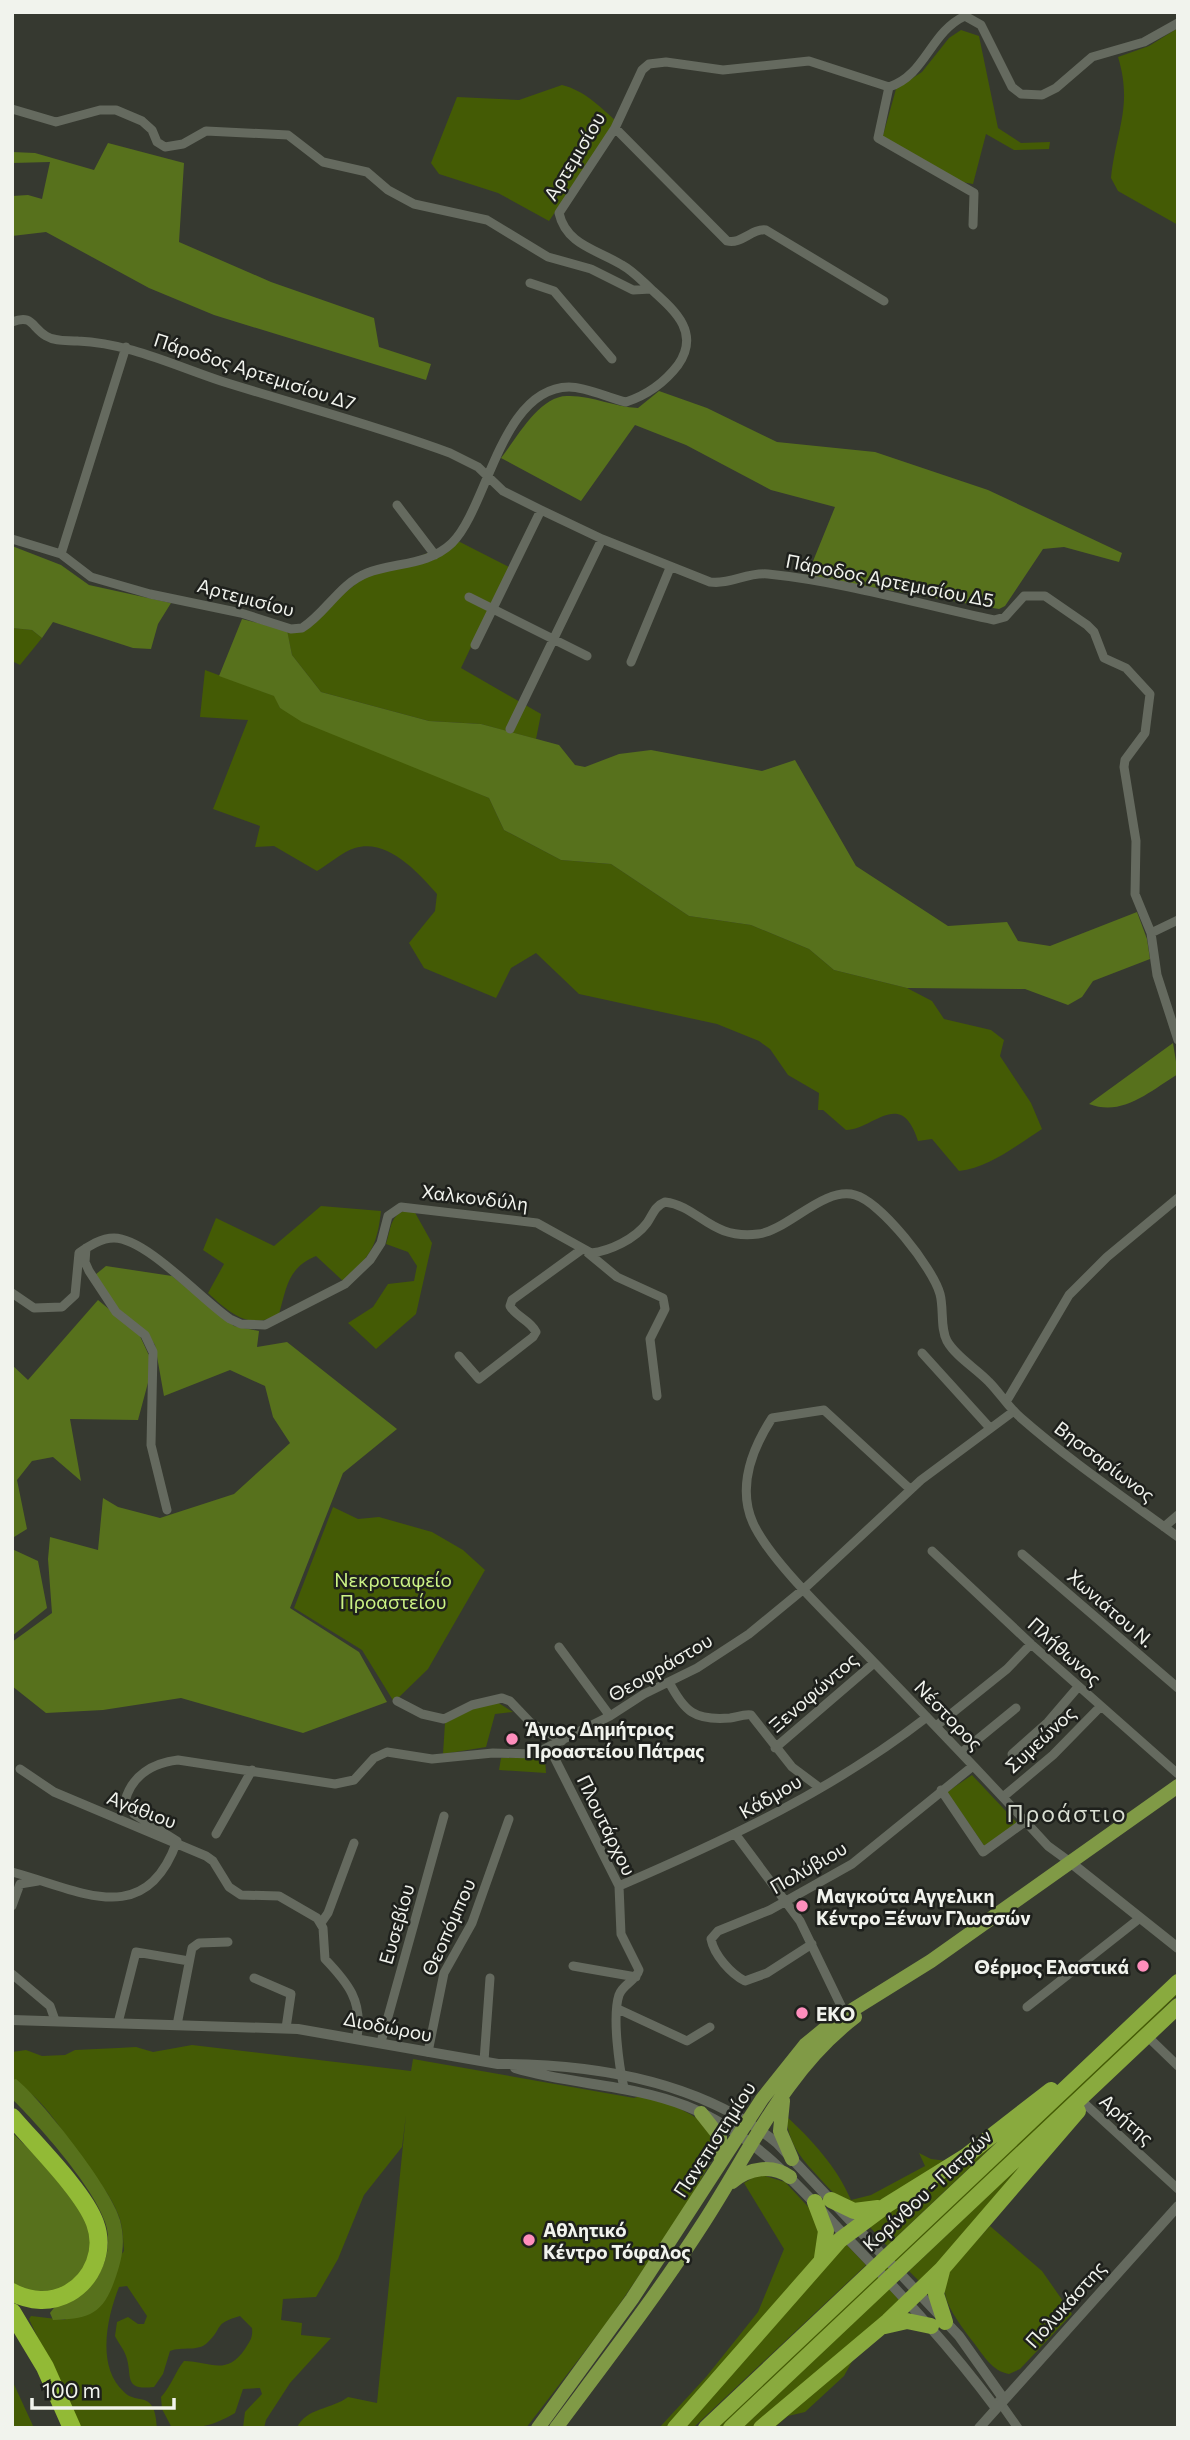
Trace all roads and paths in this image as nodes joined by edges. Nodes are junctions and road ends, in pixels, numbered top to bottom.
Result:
1 (1178, 23) edge
2 (889, 87) junction
3 (12, 109) edge
4 (615, 128) junction
5 (973, 225) dead end
6 (530, 283) dead end
7 (651, 289) junction
8 (884, 301) dead end
9 (12, 323) edge
10 (126, 347) junction
11 (612, 359) dead end
12 (486, 475) junction
13 (397, 505) dead end
14 (541, 510) junction
15 (12, 539) edge
16 (602, 539) junction
17 (61, 554) junction
18 (435, 555) junction
19 (670, 568) junction
20 (469, 597) dead end
21 (493, 609) junction
22 (553, 639) junction
23 (475, 645) dead end
24 (587, 656) dead end
25 (631, 662) dead end
26 (510, 729) dead end
27 (1178, 920) edge
28 (1151, 933) junction
29 (1178, 1040) edge
30 (1178, 1198) edge
31 (86, 1248) junction
32 (584, 1251) junction
33 (12, 1293) edge
34 (922, 1353) dead end
35 (459, 1356) dead end
36 (657, 1396) dead end
37 (1006, 1402) junction
38 (1014, 1411) junction
39 (990, 1428) junction
40 (910, 1489) junction
41 (167, 1510) dead end
42 (1178, 1515) edge
43 (1164, 1527) junction
44 (1178, 1537) edge
45 (932, 1551) dead end
46 (1022, 1554) dead end
47 (805, 1588) junction
48 (1031, 1644) junction
49 (559, 1647) dead end
50 (874, 1662) junction
51 (669, 1682) junction
52 (1078, 1686) junction
53 (1178, 1688) edge
54 (397, 1701) dead end
55 (1101, 1706) junction
56 (1016, 1708) dead end
57 (610, 1716) junction
58 (927, 1717) junction
59 (936, 1726) junction
60 (562, 1741) junction
61 (549, 1747) junction
62 (775, 1748) junction
63 (961, 1753) junction
64 (1012, 1754) dead end
65 (973, 1766) junction
66 (20, 1769) dead end
67 (252, 1770) junction
68 (1178, 1774) edge
69 (1178, 1786) edge
70 (820, 1788) junction
71 (941, 1790) junction
72 (1003, 1797) junction
73 (444, 1816) dead end
74 (509, 1819) dead end
75 (1026, 1822) junction
76 (216, 1834) dead end
77 (737, 1836) junction
78 (177, 1841) junction
79 (354, 1843) dead end
80 (1070, 1862) junction
81 (12, 1872) edge
82 (39, 1880) junction
83 (619, 1886) junction
84 (785, 1899) junction
85 (12, 1906) edge
86 (1140, 1918) junction
87 (321, 1923) junction
88 (228, 1942) dead end
89 (812, 1944) junction
90 (1178, 1948) edge
91 (189, 1961) junction
92 (573, 1966) dead end
93 (12, 1974) edge
94 (636, 1977) junction
95 (254, 1978) dead end
96 (490, 1978) dead end
97 (1178, 1982) edge
98 (873, 1999) junction
99 (1178, 2006) edge
100 (1027, 2007) dead end
101 (618, 2009) junction
102 (845, 2014) junction
103 (12, 2020) edge
104 (55, 2020) junction
105 (118, 2023) junction
106 (177, 2025) junction
107 (710, 2027) dead end
108 (286, 2028) junction
109 (1147, 2036) junction
110 (357, 2037) junction
111 (381, 2042) junction
112 (428, 2052) junction
113 (484, 2061) junction
114 (498, 2064) junction
115 (1178, 2066) edge
116 (1085, 2067) junction
117 (621, 2076) junction
118 (1103, 2076) junction
119 (624, 2088) junction
120 (787, 2088) junction
121 (1084, 2104) junction
122 (701, 2113) junction
123 (12, 2117) edge
124 (743, 2127) junction
125 (757, 2136) junction
126 (793, 2159) junction
127 (721, 2163) junction
128 (790, 2177) junction
129 (728, 2185) junction
130 (1178, 2189) edge
131 (831, 2200) junction
132 (814, 2202) junction
133 (887, 2205) junction
134 (1178, 2206) edge
135 (850, 2231) junction
136 (818, 2263) junction
137 (942, 2269) junction
138 (12, 2292) edge
139 (913, 2298) junction
140 (12, 2312) edge
141 (12, 2323) edge
142 (938, 2324) junction
143 (877, 2331) junction
144 (989, 2377) junction
145 (1017, 2382) junction
146 (999, 2402) junction
147 (64, 2428) edge
148 (72, 2428) edge
149 (538, 2428) edge
150 (556, 2428) edge
151 (675, 2428) edge
152 (706, 2428) edge
153 (731, 2428) edge
154 (761, 2428) edge
155 (979, 2428) edge
156 (1018, 2428) edge

1 - 2 street
2 - 4 street, Αρτεμισίου
2 - 5 street
3 - 7 street
4 - 7 street, Αρτεμισίου
4 - 8 street
6 - 11 street
7 - 12 street, Αρτεμισίου
9 - 10 street, Πάροδος Αρτεμισίου Δ7
10 - 12 street, Πάροδος Αρτεμισίου Δ7
10 - 17 street
12 - 14 street, Πάροδος Αρτεμισίου Δ5
12 - 18 street, Αρτεμισίου
13 - 18 street
14 - 16 street, Πάροδος Αρτεμισίου Δ5
14 - 21 street
15 - 17 street, Αρτεμισίου
16 - 19 street, Πάροδος Αρτεμισίου Δ5
16 - 22 street
17 - 18 street, Αρτεμισίου
19 - 25 street
19 - 28 street, Πάροδος Αρτεμισίου Δ5
20 - 21 street
21 - 22 street
21 - 23 street
22 - 24 street
22 - 26 street
27 - 28 street
28 - 29 street, Πάροδος Αρτεμισίου Δ5
30 - 37 street
31 - 32 street, Χαλκονδύλη
31 - 33 street
31 - 41 street
32 - 35 street
32 - 36 street, Χαλκονδύλη
32 - 37 street
34 - 39 street
37 - 38 street
38 - 39 street, Θεοφράστου
38 - 43 street, Βησσαρίωνος
39 - 40 street, Θεοφράστου
40 - 47 street, Θεοφράστου
40 - 47 street, Νέστορος
42 - 43 street
43 - 44 street, Βησσαρίωνος
45 - 48 street, Πλήθωνος
46 - 53 street, Χωνιάτου Ν.
47 - 50 street, Νέστορος
47 - 51 street, Θεοφράστου
48 - 52 street, Πλήθωνος
48 - 59 street
49 - 57 street
50 - 58 street, Νέστορος
50 - 62 street, Ξενοφώντος
51 - 57 street, Θεοφράστου
51 - 62 street
52 - 55 street, Πλήθωνος
52 - 64 street
54 - 60 street
55 - 68 street, Πλήθωνος
55 - 72 street, Συμεώνος
56 - 63 street
57 - 60 street, Θεοφράστου
58 - 59 street, Νέστορος
58 - 70 street, Κάδμου
59 - 63 street, Νέστορος
60 - 61 street, Θεοφράστου
61 - 67 street, Θεοφράστου
61 - 83 street, Πλουτάρχου
62 - 70 street
63 - 65 street, Νέστορος
65 - 71 street, Πολύβιου
65 - 72 street, Νέστορος
66 - 78 street, Αγάθιου
67 - 76 street
67 - 78 street, Θεοφράστου
69 - 80 main road, Πανεπιστημίου
70 - 77 street, Κάδμου
71 - 75 street
71 - 84 street, Πολύβιου
72 - 75 street, Νέστορος
73 - 111 street, Ευσεβίου
74 - 112 street, Θεοπόμπου
75 - 80 street, Νέστορος
77 - 83 street, Κάδμου
77 - 84 street
78 - 82 street
78 - 87 street, Αγάθιου
79 - 87 street
80 - 86 street
80 - 98 main road, Πανεπιστημίου
81 - 82 street
82 - 85 street
83 - 94 street, Πλουτάρχου
84 - 89 street
84 - 89 street, Πολύβιου
86 - 90 street
86 - 100 street
87 - 110 street
88 - 91 street
89 - 102 street
91 - 105 street
91 - 106 street
92 - 94 street
93 - 104 street
94 - 101 street
95 - 108 street
96 - 113 street
97 - 116 highway, Κορίνθου - Πατρών
98 - 102 main road, Πανεπιστημίου
98 - 120 main road, Πανεπιστημίου
99 - 109 highway, Κορίνθου - Πατρών
101 - 107 street
101 - 117 street
102 - 124 main road, Πανεπιστημίου
103 - 104 street, Διοδώρου
104 - 105 street, Διοδώρου
105 - 106 street, Διοδώρου
106 - 108 street, Διοδώρου
108 - 110 street, Διοδώρου
109 - 115 street
109 - 118 highway, Κορίνθου - Πατρών
110 - 111 street, Διοδώρου
111 - 112 street, Διοδώρου
112 - 113 street, Διοδώρου
113 - 114 street, Διοδώρου
114 - 117 street, Διοδώρου
114 - 119 street
116 - 133 highway
116 - 152 highway, Κορίνθου - Πατρών
117 - 119 street
117 - 124 street, Διοδώρου
118 - 121 highway
118 - 153 highway, Κορίνθου - Πατρών
119 - 122 street
120 - 125 main road, Πανεπιστημίου
120 - 126 main road
121 - 130 street, Αρήτης
121 - 137 highway
122 - 124 street
122 - 127 main road
123 - 138 highway
124 - 125 street
124 - 127 main road, Πανεπιστημίου
125 - 126 street
125 - 128 street
125 - 129 main road, Πανεπιστημίου
126 - 131 street
127 - 149 main road, Πανεπιστημίου
128 - 129 main road
128 - 132 street
129 - 150 main road, Πανεπιστημίου
131 - 133 highway
131 - 135 street
132 - 135 street
132 - 136 highway
133 - 135 highway
134 - 145 street, Πολυκάστης
135 - 136 highway
135 - 139 street
136 - 151 highway
137 - 139 highway
137 - 142 highway
139 - 142 street
139 - 143 highway
140 - 148 highway
141 - 147 highway
142 - 143 highway
142 - 144 street
142 - 146 street
143 - 154 highway
144 - 145 street
144 - 146 street
145 - 146 street, Πολυκάστης
146 - 155 street, Πολυκάστης
146 - 156 street

